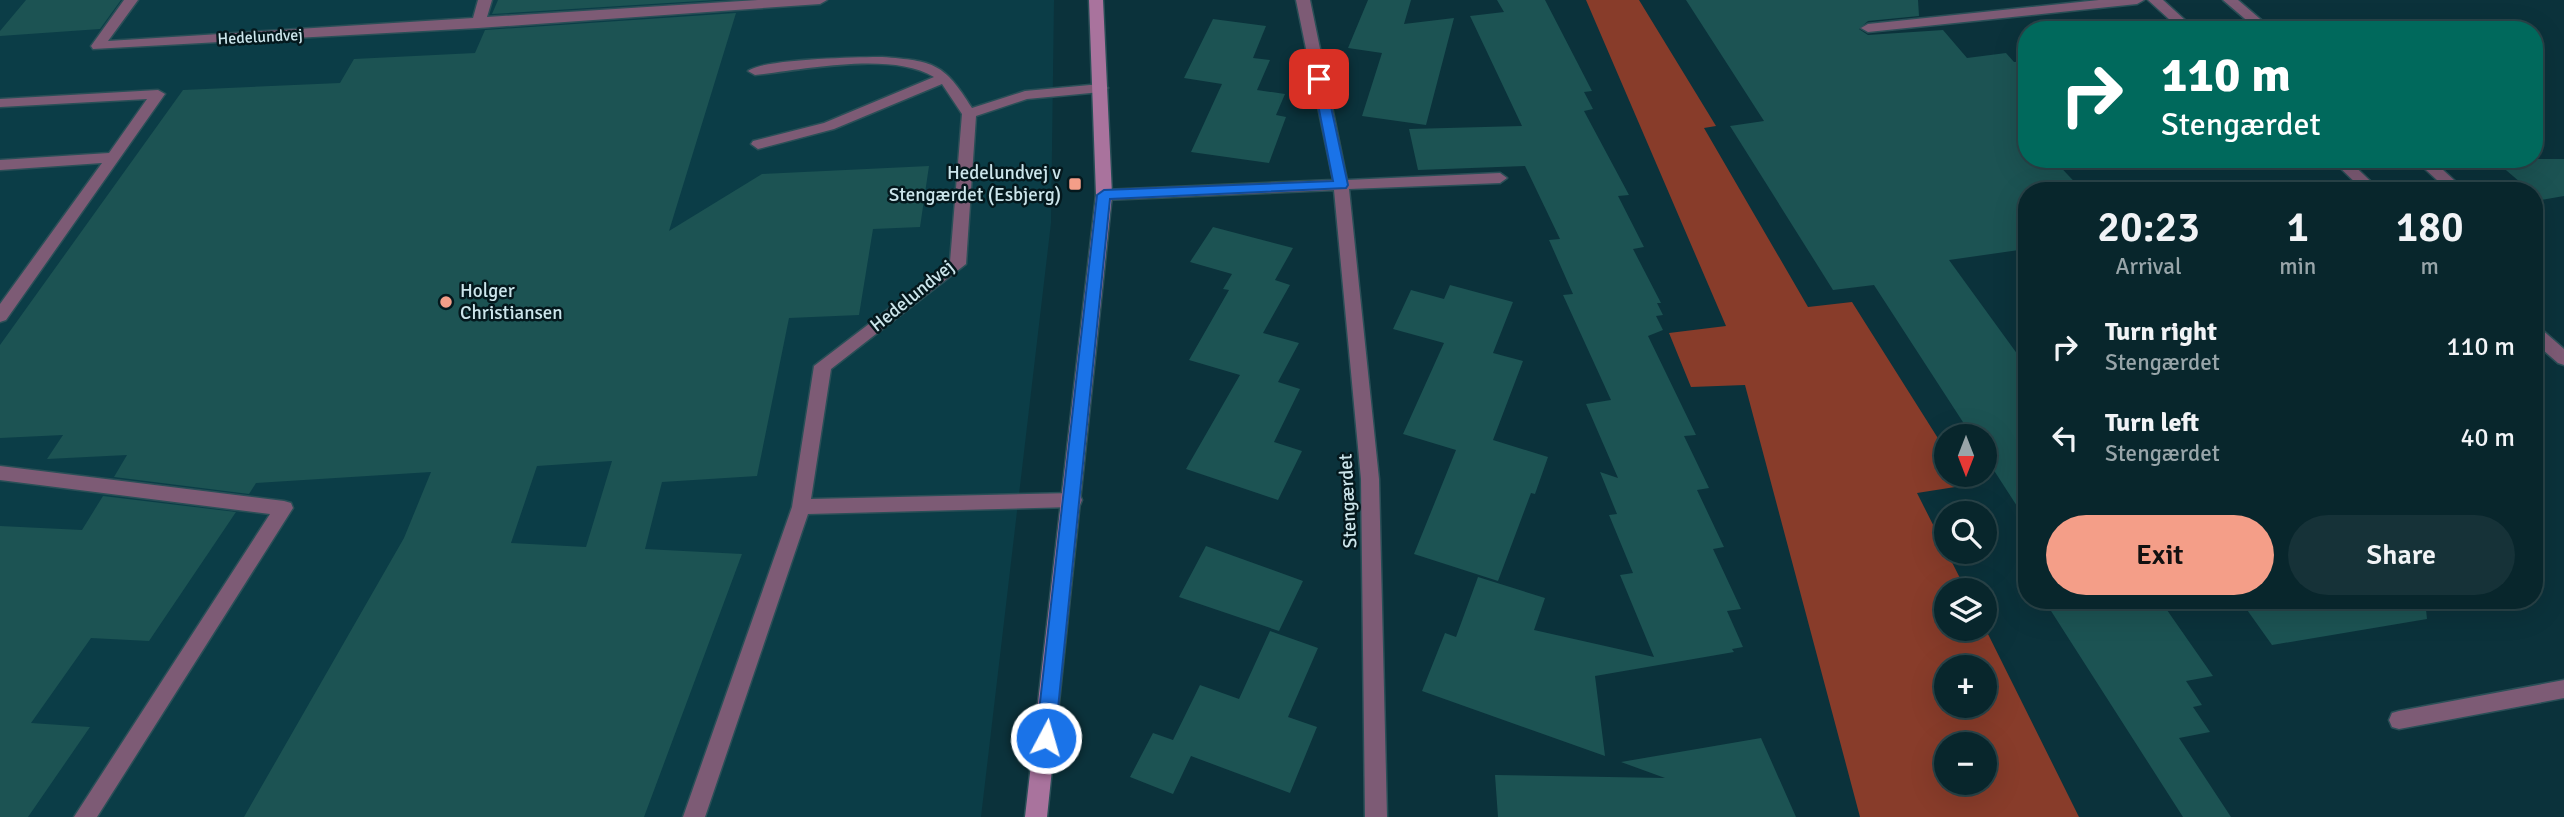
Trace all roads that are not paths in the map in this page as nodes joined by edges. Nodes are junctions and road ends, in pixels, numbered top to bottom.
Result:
1 (131, 0) edge
2 (485, 0) edge
3 (820, 0) edge
4 (1096, 0) edge
5 (1303, 0) edge
6 (2137, 0) edge
7 (2155, 0) edge
8 (2230, 0) edge
9 (2179, 21) edge
10 (2255, 21) edge
11 (478, 24) junction
12 (1868, 28) dead end
13 (755, 71) dead end
14 (944, 78) junction
15 (1101, 88) junction
16 (0, 103) edge
17 (969, 114) junction
18 (758, 144) dead end
19 (113, 157) junction
20 (0, 165) edge
21 (2348, 168) edge
22 (2432, 168) edge
23 (1500, 178) dead end
24 (2364, 182) edge
25 (2448, 182) edge
26 (1341, 185) junction
27 (1104, 195) junction
28 (0, 316) edge
29 (2543, 340) edge
30 (2564, 359) edge
31 (0, 473) edge
32 (1073, 500) junction
33 (801, 507) junction
34 (2564, 690) edge
35 (2399, 720) dead end
36 (85, 817) edge
37 (694, 817) edge
38 (1037, 817) edge
39 (1376, 817) edge

1 - 11 street, Hedelundvej
2 - 11 street
3 - 11 street, Hedelundvej
4 - 15 street
5 - 26 street, Stengærdet
6 - 12 street
7 - 9 street
8 - 10 street
13 - 14 street
14 - 17 street
14 - 18 street
15 - 17 street
15 - 27 street
16 - 19 street
17 - 33 street, Hedelundvej
19 - 20 street
19 - 28 street
21 - 24 street
22 - 25 street
23 - 26 street
26 - 27 street
26 - 39 street, Stengærdet
27 - 32 street
29 - 30 street
31 - 36 street
32 - 33 street
32 - 38 street
33 - 37 street, Hedelundvej
34 - 35 street

